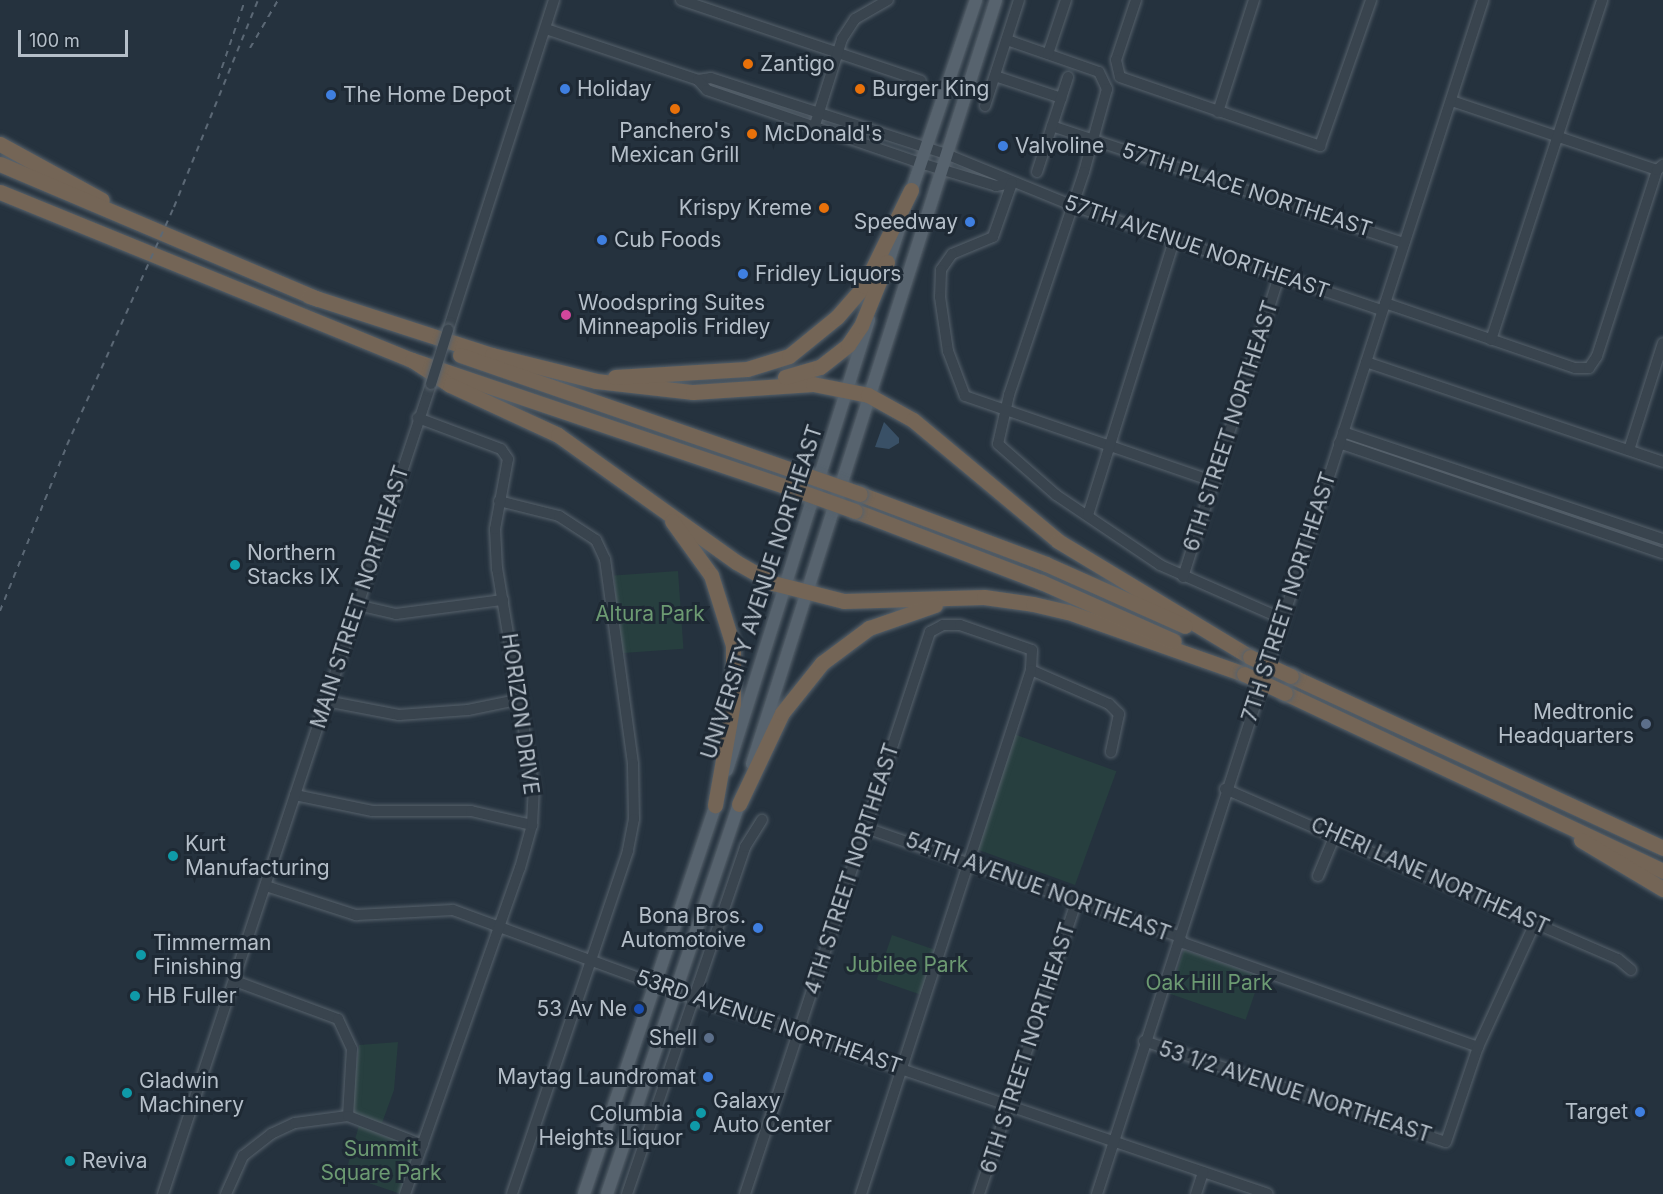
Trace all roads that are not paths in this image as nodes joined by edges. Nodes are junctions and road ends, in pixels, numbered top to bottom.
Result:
1 (554, 0) edge
2 (681, 0) edge
3 (888, 0) edge
4 (976, 0) edge
5 (996, 0) edge
6 (1019, 0) edge
7 (1066, 0) edge
8 (1136, 0) edge
9 (1254, 0) edge
10 (1371, 0) edge
11 (1483, 0) edge
12 (1602, 0) edge
13 (546, 29) junction
14 (1007, 40) junction
15 (838, 53) junction
16 (1048, 54) junction
17 (995, 76) junction
18 (1068, 77) dead end
19 (698, 80) junction
20 (921, 81) dead end
21 (1061, 98) junction
22 (1452, 101) junction
23 (985, 106) dead end
24 (820, 112) junction
25 (1218, 112) junction
26 (1052, 126) junction
27 (814, 128) junction
28 (1558, 136) junction
29 (1090, 138) junction
30 (0, 144) edge
31 (926, 148) junction
32 (946, 154) junction
33 (920, 163) junction
34 (0, 164) edge
35 (1660, 167) edge
36 (941, 170) junction
37 (1037, 172) dead end
38 (1012, 183) junction
39 (911, 190) junction
40 (0, 192) edge
41 (0, 199) edge
42 (20, 201) junction
43 (1071, 206) junction
44 (121, 215) junction
45 (1174, 240) junction
46 (1404, 243) junction
47 (890, 256) junction
48 (1279, 276) junction
49 (309, 296) junction
50 (1384, 307) junction
51 (1491, 340) junction
52 (1663, 346) edge
53 (412, 360) junction
54 (1366, 362) junction
55 (549, 370) junction
56 (624, 385) junction
57 (847, 389) junction
58 (868, 395) junction
59 (1005, 412) junction
60 (418, 418) junction
61 (1343, 432) junction
62 (1339, 443) junction
63 (1110, 446) junction
64 (1629, 450) junction
65 (1663, 462) edge
66 (604, 466) junction
67 (1449, 467) junction
68 (1445, 480) junction
69 (1215, 482) junction
70 (499, 501) junction
71 (1088, 514) junction
72 (1663, 539) edge
73 (1663, 553) edge
74 (1182, 577) junction
75 (783, 586) junction
76 (804, 593) junction
77 (1006, 599) junction
78 (503, 600) junction
79 (357, 605) junction
80 (1281, 618) junction
81 (1250, 657) junction
82 (1031, 670) junction
83 (1244, 674) junction
84 (521, 699) junction
85 (326, 701) junction
86 (1112, 752) dead end
87 (1472, 760) junction
88 (1225, 789) junction
89 (296, 795) junction
90 (739, 804) junction
91 (716, 805) junction
92 (762, 820) dead end
93 (532, 825) junction
94 (1565, 827) junction
95 (866, 828) junction
96 (1335, 835) junction
97 (1663, 837) edge
98 (1663, 848) edge
99 (970, 866) junction
100 (1663, 871) edge
101 (1318, 876) dead end
102 (266, 886) junction
103 (1663, 889) edge
104 (1076, 902) junction
105 (1535, 923) junction
106 (497, 925) junction
107 (1178, 936) junction
108 (592, 959) junction
109 (1631, 970) dead end
110 (234, 981) junction
111 (653, 984) junction
112 (676, 991) junction
113 (694, 998) junction
114 (801, 1031) junction
115 (1144, 1041) junction
116 (1478, 1047) junction
117 (903, 1070) junction
118 (1009, 1106) junction
119 (348, 1116) junction
120 (1112, 1139) junction
121 (423, 1144) junction
122 (1203, 1172) junction
123 (163, 1194) edge
124 (226, 1194) edge
125 (405, 1194) edge
126 (512, 1194) edge
127 (584, 1194) edge
128 (607, 1194) edge
129 (627, 1194) edge
130 (745, 1194) edge
131 (861, 1194) edge
132 (979, 1194) edge
133 (1097, 1194) edge
134 (1196, 1194) edge
135 (1267, 1194) edge

1 - 13 street, MAIN STREET NORTHEAST
2 - 15 street
3 - 15 street
4 - 31 main road, UNIVERSITY AVENUE NORTHEAST
5 - 32 main road, UNIVERSITY AVENUE NORTHEAST
6 - 14 street
7 - 16 street
8 - 25 street
9 - 25 street
10 - 25 street
11 - 22 street, 7TH STREET NORTHEAST
12 - 28 street
13 - 19 street, 57TH AVENUE NORTHEAST
13 - 60 street, MAIN STREET NORTHEAST, bridge
14 - 16 street
14 - 17 street
15 - 20 street
15 - 24 street
16 - 29 street
17 - 21 street
17 - 23 street
18 - 21 street
19 - 24 street, 57TH AVENUE NORTHEAST
19 - 27 street, 57TH AVENUE NORTHEAST
21 - 26 street
22 - 28 street
22 - 46 street, 7TH STREET NORTHEAST
24 - 27 street
24 - 31 street, 57TH AVENUE NORTHEAST
26 - 29 street, 57TH PLACE NORTHEAST
26 - 37 street
27 - 33 street, 57TH AVENUE NORTHEAST
28 - 35 street
28 - 51 street
29 - 43 street
29 - 46 street, 57TH PLACE NORTHEAST
30 - 44 highway
31 - 32 street, 57TH AVENUE NORTHEAST
31 - 33 main road, UNIVERSITY AVENUE NORTHEAST
32 - 36 main road, UNIVERSITY AVENUE NORTHEAST
32 - 38 street, 57TH AVENUE NORTHEAST
33 - 36 street, 57TH AVENUE NORTHEAST
33 - 39 main road, UNIVERSITY AVENUE NORTHEAST
34 - 44 highway
35 - 51 street
36 - 38 street, 57TH AVENUE NORTHEAST
36 - 58 main road, UNIVERSITY AVENUE NORTHEAST
38 - 43 street, 57TH AVENUE NORTHEAST
38 - 59 street
39 - 47 main road, UNIVERSITY AVENUE NORTHEAST
39 - 55 highway
40 - 42 highway
41 - 42 highway
42 - 53 highway
43 - 45 street, 57TH AVENUE NORTHEAST
43 - 59 street
44 - 49 highway
45 - 48 street, 57TH AVENUE NORTHEAST
45 - 63 street
46 - 50 street, 7TH STREET NORTHEAST
47 - 56 highway
47 - 57 main road, UNIVERSITY AVENUE NORTHEAST
48 - 50 street, 57TH AVENUE NORTHEAST
48 - 69 street, 6TH STREET NORTHEAST
49 - 55 highway
49 - 81 highway, bridge
50 - 51 street
50 - 54 street, 7TH STREET NORTHEAST
52 - 64 street
53 - 66 highway
53 - 83 highway, bridge
54 - 61 street, 7TH STREET NORTHEAST
54 - 64 street
55 - 56 highway
56 - 57 highway
57 - 58 highway
57 - 75 main road, UNIVERSITY AVENUE NORTHEAST
58 - 76 main road, UNIVERSITY AVENUE NORTHEAST
58 - 81 highway
59 - 63 street
59 - 71 street
60 - 70 street, HORIZON DRIVE
60 - 79 street, MAIN STREET NORTHEAST
61 - 62 street, 7TH STREET NORTHEAST
61 - 67 street
62 - 68 street
62 - 80 street, 7TH STREET NORTHEAST
63 - 69 street
63 - 71 street
64 - 65 street
66 - 75 highway
66 - 91 highway
67 - 68 street
67 - 72 street
68 - 73 street
69 - 74 street, 6TH STREET NORTHEAST
70 - 78 street, HORIZON DRIVE
70 - 108 street
71 - 74 street
74 - 80 street
75 - 76 highway
75 - 91 main road, UNIVERSITY AVENUE NORTHEAST
76 - 77 highway
76 - 90 main road, UNIVERSITY AVENUE NORTHEAST
77 - 83 highway
77 - 90 highway
78 - 79 street
78 - 84 street, HORIZON DRIVE
79 - 85 street, MAIN STREET NORTHEAST
80 - 88 street, 7TH STREET NORTHEAST
81 - 87 highway, bridge
82 - 86 street
82 - 95 street, 4TH STREET NORTHEAST
82 - 99 street
83 - 94 highway, bridge
84 - 85 street
84 - 93 street, HORIZON DRIVE
85 - 89 street, MAIN STREET NORTHEAST
87 - 97 highway
87 - 98 highway
88 - 96 street, CHERI LANE NORTHEAST
88 - 107 street, 7TH STREET NORTHEAST
89 - 93 street
89 - 102 street, MAIN STREET NORTHEAST
90 - 112 main road, UNIVERSITY AVENUE NORTHEAST
91 - 111 main road, UNIVERSITY AVENUE NORTHEAST
92 - 113 street
93 - 106 street, HORIZON DRIVE
94 - 100 highway
94 - 103 highway
95 - 99 street, 54TH AVENUE NORTHEAST
95 - 114 street, 4TH STREET NORTHEAST
96 - 101 street
96 - 105 street, CHERI LANE NORTHEAST
99 - 104 street, 54TH AVENUE NORTHEAST
99 - 117 street
102 - 106 street, 53RD AVENUE NORTHEAST
102 - 110 street, MAIN STREET NORTHEAST
104 - 107 street, 54TH AVENUE NORTHEAST
104 - 118 street, 6TH STREET NORTHEAST
105 - 109 street, CHERI LANE NORTHEAST
105 - 116 street
106 - 108 street, 53RD AVENUE NORTHEAST
106 - 121 street, HORIZON DRIVE
107 - 115 street, 7TH STREET NORTHEAST
107 - 116 street, 54TH AVENUE NORTHEAST
108 - 111 street, 53RD AVENUE NORTHEAST
108 - 126 street
110 - 119 street
110 - 123 street, MAIN STREET NORTHEAST
111 - 112 street, 53RD AVENUE NORTHEAST
111 - 127 main road, UNIVERSITY AVENUE NORTHEAST
112 - 113 street, 53RD AVENUE NORTHEAST
112 - 128 main road, UNIVERSITY AVENUE NORTHEAST
113 - 114 street, 53RD AVENUE NORTHEAST
113 - 129 street
114 - 117 street, 53RD AVENUE NORTHEAST
114 - 130 street, 4TH STREET NORTHEAST
115 - 116 street, 53 1/2 AVENUE NORTHEAST
115 - 120 street, 7TH STREET NORTHEAST
117 - 118 street, 53RD AVENUE NORTHEAST
117 - 131 street
118 - 120 street, 53RD AVENUE NORTHEAST
118 - 132 street, 6TH STREET NORTHEAST
119 - 121 street
119 - 124 street
120 - 122 street, 53RD AVENUE NORTHEAST
120 - 133 street, 7TH STREET NORTHEAST
121 - 125 street, HORIZON DRIVE
122 - 134 street
122 - 135 street, 53RD AVENUE NORTHEAST

